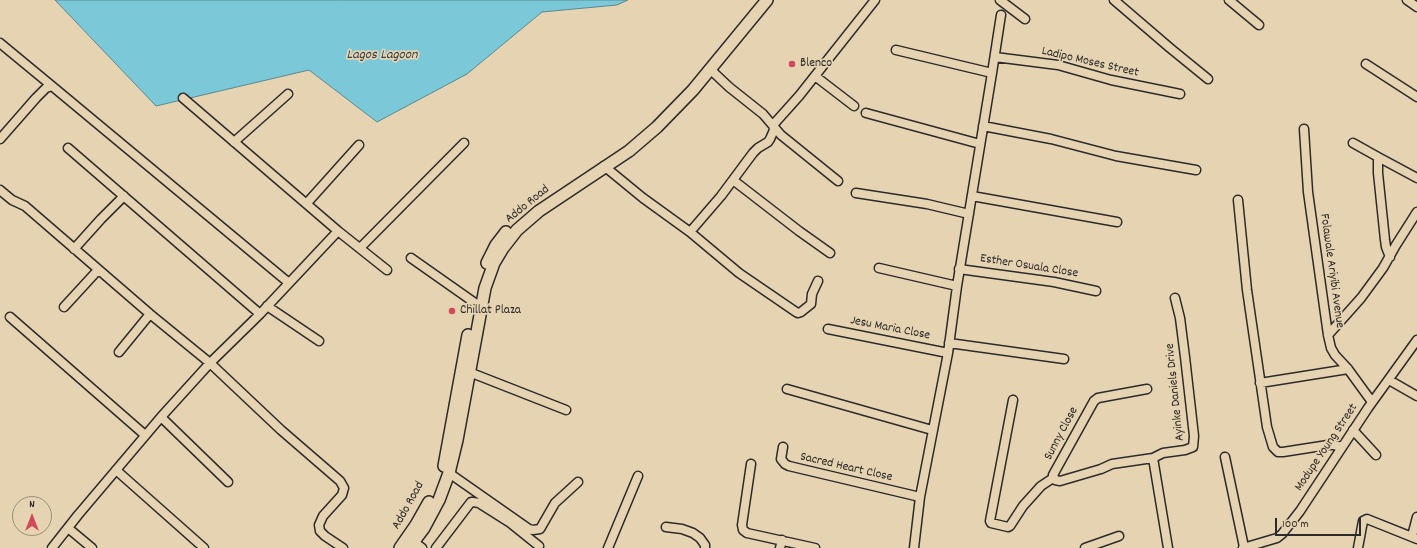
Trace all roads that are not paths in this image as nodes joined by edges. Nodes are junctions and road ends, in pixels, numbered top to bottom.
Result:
1 (758, 0) edge
2 (767, 0) edge
3 (875, 0) edge
4 (1000, 0) edge
5 (1114, 0) edge
6 (1229, 0) edge
7 (1407, 0) edge
8 (1417, 7) edge
9 (1000, 15) dead end
10 (1025, 19) dead end
11 (1259, 24) dead end
12 (0, 43) edge
13 (896, 50) dead end
14 (995, 57) junction
15 (1366, 64) dead end
16 (711, 70) junction
17 (992, 73) junction
18 (815, 76) junction
19 (1208, 79) dead end
20 (52, 86) junction
21 (288, 94) dead end
22 (1180, 94) dead end
23 (1417, 97) edge
24 (182, 98) dead end
25 (854, 106) dead end
26 (866, 113) dead end
27 (774, 125) junction
28 (983, 126) junction
29 (1304, 130) dead end
30 (0, 139) edge
31 (234, 142) junction
32 (464, 143) dead end
33 (1353, 143) dead end
34 (980, 144) junction
35 (359, 145) dead end
36 (68, 148) dead end
37 (1378, 157) junction
38 (604, 166) junction
39 (1196, 170) dead end
40 (1417, 178) edge
41 (733, 180) junction
42 (838, 181) dead end
43 (0, 190) edge
44 (856, 193) dead end
45 (124, 196) junction
46 (972, 196) junction
47 (1238, 200) dead end
48 (307, 204) junction
49 (1417, 212) edge
50 (969, 214) junction
51 (1118, 222) dead end
52 (338, 231) junction
53 (690, 232) junction
54 (360, 248) junction
55 (74, 249) junction
56 (830, 253) dead end
57 (1390, 257) junction
58 (410, 258) dead end
59 (879, 268) dead end
60 (959, 269) junction
61 (98, 270) junction
62 (387, 270) dead end
63 (818, 281) dead end
64 (289, 283) junction
65 (956, 286) junction
66 (1096, 291) dead end
67 (1175, 298) dead end
68 (475, 303) junction
69 (267, 306) junction
70 (64, 307) dead end
71 (150, 314) junction
72 (260, 314) junction
73 (10, 317) dead end
74 (828, 329) dead end
75 (1328, 335) junction
76 (1417, 340) edge
77 (319, 341) dead end
78 (949, 343) junction
79 (119, 352) dead end
80 (948, 353) junction
81 (1064, 359) dead end
82 (210, 363) junction
83 (1348, 369) junction
84 (469, 372) junction
85 (1389, 380) junction
86 (1260, 383) junction
87 (787, 389) dead end
88 (1147, 389) dead end
89 (1417, 396) edge
90 (1013, 400) dead end
91 (1372, 402) junction
92 (566, 410) dead end
93 (161, 417) junction
94 (932, 430) junction
95 (1353, 430) junction
96 (145, 435) junction
97 (783, 447) dead end
98 (1342, 447) junction
99 (1376, 455) dead end
100 (1225, 456) dead end
101 (1153, 458) junction
102 (751, 464) dead end
103 (116, 470) junction
104 (449, 473) junction
105 (638, 476) dead end
106 (1053, 478) junction
107 (228, 482) dead end
108 (578, 482) dead end
109 (920, 497) junction
110 (1417, 517) edge
111 (666, 527) dead end
112 (68, 528) junction
113 (1119, 536) dead end
114 (1415, 538) edge
115 (781, 544) edge
116 (1259, 545) edge
117 (415, 546) edge
118 (539, 546) dead end
119 (52, 548) edge
120 (92, 548) edge
121 (204, 548) edge
122 (343, 548) edge
123 (400, 548) edge
124 (436, 548) edge
125 (608, 548) edge
126 (705, 548) edge
127 (815, 548) edge
128 (914, 548) edge
129 (1085, 548) edge
130 (1168, 548) edge
131 (1243, 548) edge
132 (1358, 548) edge

1 - 68 main road, Addo Road
2 - 16 main road, Addo Road
3 - 18 street
4 - 10 street
5 - 19 street
6 - 11 street
7 - 8 street
9 - 14 street
12 - 20 street
13 - 17 street
14 - 17 street
14 - 22 street, Ladipo Moses Street
15 - 23 street
16 - 27 street
16 - 38 main road, Addo Road
17 - 28 street
18 - 25 street
18 - 27 street
20 - 30 street
20 - 64 street
21 - 31 street
24 - 31 street
26 - 34 street
27 - 41 street
27 - 42 street
28 - 34 street
28 - 39 street
29 - 75 street, Folawale Ariyibi Avenue
31 - 48 street
32 - 54 street
33 - 37 street
34 - 46 street
35 - 48 street
36 - 45 street
37 - 40 street
37 - 57 street
38 - 53 street
38 - 84 main road, Addo Road
41 - 53 street
41 - 56 street
43 - 55 street
44 - 50 street
45 - 55 street
45 - 72 street
46 - 50 street
46 - 51 street
47 - 86 street
48 - 52 street
49 - 57 street
50 - 60 street
52 - 54 street
52 - 64 street
53 - 63 street
54 - 62 street
55 - 61 street
57 - 75 street
58 - 68 street
59 - 65 street
60 - 65 street
60 - 66 street, Esther Osuala Close
61 - 70 street
61 - 71 street
64 - 69 street
65 - 78 street
67 - 101 street, Ayinke Daniels Drive
68 - 123 main road, Addo Road
69 - 72 street
69 - 77 street
71 - 79 street
71 - 82 street
72 - 82 street
73 - 96 street
74 - 80 street, Jesu Maria Close
75 - 83 street, Folawale Ariyibi Avenue
76 - 85 street, Modupe Young Street
78 - 80 street
78 - 81 street
80 - 94 street
82 - 93 street
82 - 122 street
83 - 86 street
83 - 91 street, Folawale Ariyibi Avenue
84 - 92 street
84 - 104 main road, Addo Road
85 - 89 street
85 - 91 street, Modupe Young Street
86 - 98 street
87 - 94 street
88 - 106 street, Sunny Close
90 - 106 street
91 - 95 street, Modupe Young Street
93 - 96 street
93 - 107 street
94 - 109 street
95 - 98 street, Modupe Young Street
95 - 99 street
96 - 103 street
97 - 109 street, Sacred Heart Close
98 - 116 street, Modupe Young Street
100 - 131 street
101 - 106 street, Sunny Close
101 - 130 street
102 - 115 street
103 - 112 street
103 - 121 street
104 - 108 street
104 - 117 main road, Addo Road
105 - 125 street
109 - 128 street
110 - 114 street
111 - 126 street
112 - 119 street
112 - 120 street
113 - 129 street
114 - 132 street
115 - 127 street
116 - 131 street, Modupe Young Street
118 - 124 street

